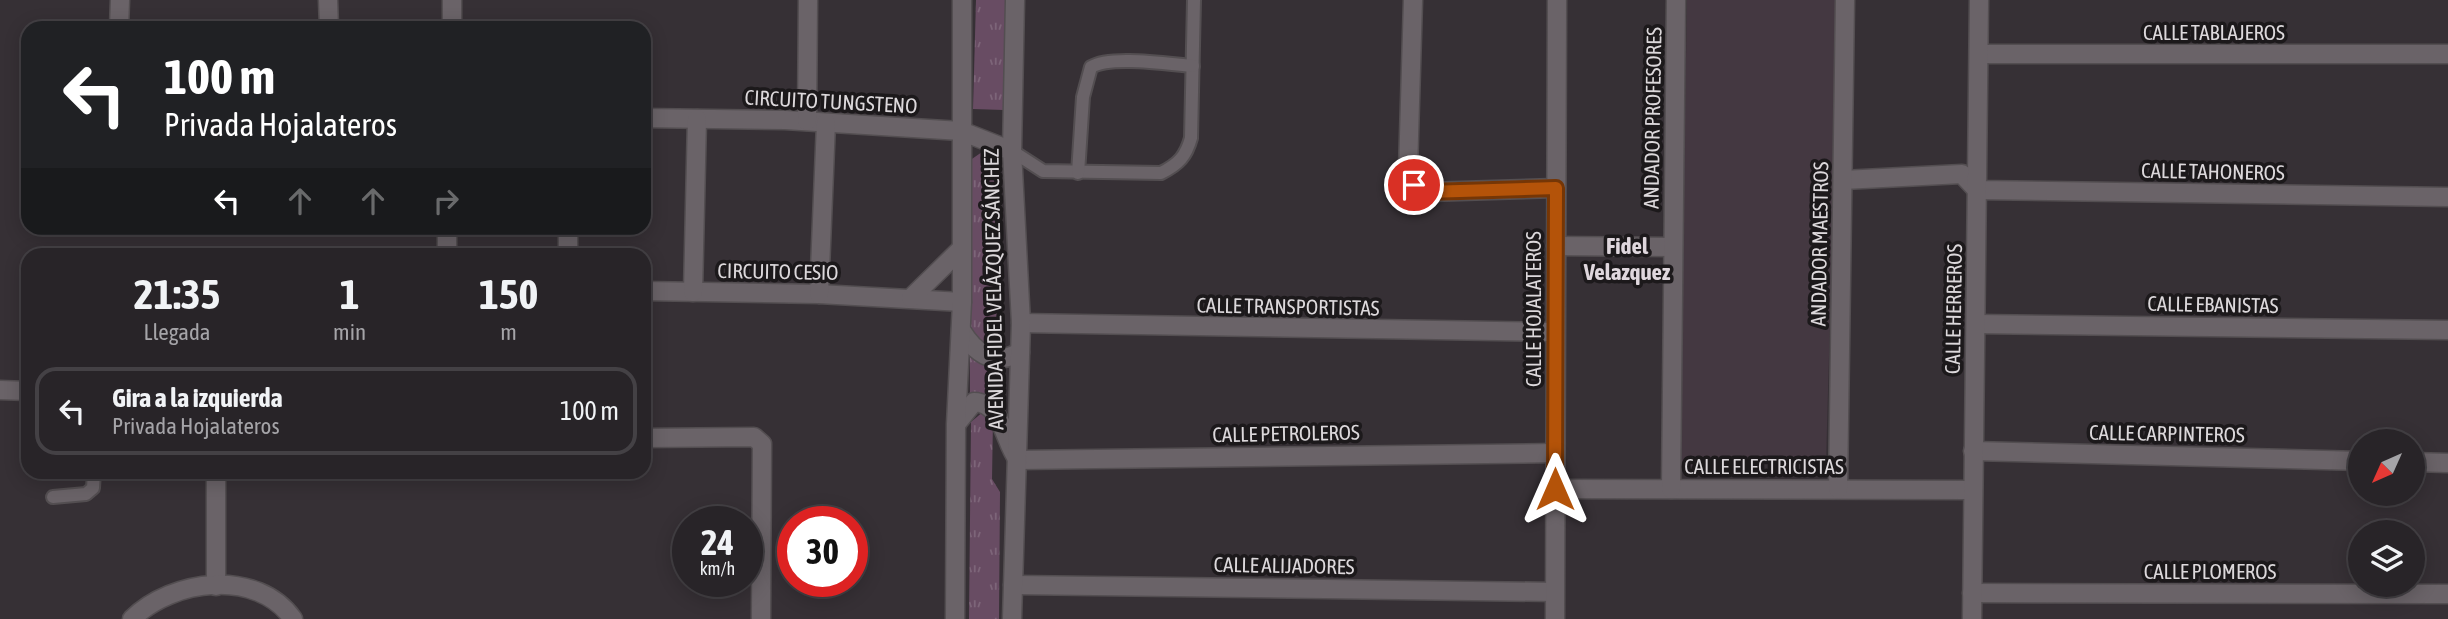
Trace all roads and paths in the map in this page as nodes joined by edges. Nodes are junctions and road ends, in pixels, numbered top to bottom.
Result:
1 (120, 0) edge
2 (328, 0) edge
3 (453, 0) edge
4 (808, 0) edge
5 (962, 0) edge
6 (1015, 0) edge
7 (1194, 0) edge
8 (1413, 0) edge
9 (1557, 0) edge
10 (1676, 0) edge
11 (1845, 0) edge
12 (1979, 0) edge
13 (119, 21) edge
14 (329, 21) edge
15 (452, 21) edge
16 (1979, 54) junction
17 (2448, 54) edge
18 (1192, 66) junction
19 (651, 118) edge
20 (697, 118) junction
21 (807, 121) junction
22 (826, 123) junction
23 (961, 131) junction
24 (1012, 151) junction
25 (1078, 173) junction
26 (1843, 180) junction
27 (1556, 188) junction
28 (1977, 190) junction
29 (2448, 197) edge
30 (1556, 246) junction
31 (1673, 247) junction
32 (960, 250) junction
33 (651, 291) edge
34 (693, 292) junction
35 (819, 294) junction
36 (911, 298) junction
37 (962, 302) junction
38 (1021, 323) junction
39 (1977, 324) junction
40 (961, 330) junction
41 (2448, 330) edge
42 (1555, 332) junction
43 (1020, 352) junction
44 (0, 390) edge
45 (21, 390) edge
46 (956, 424) junction
47 (651, 438) edge
48 (1973, 451) junction
49 (1555, 453) junction
50 (1018, 460) junction
51 (2348, 461) edge
52 (2426, 462) edge
53 (2448, 463) edge
54 (94, 479) edge
55 (216, 479) edge
56 (1555, 489) junction
57 (1671, 489) junction
58 (1838, 489) junction
59 (1972, 490) junction
60 (53, 498) dead end
61 (1013, 584) junction
62 (216, 586) junction
63 (1554, 592) junction
64 (1972, 593) junction
65 (2448, 594) edge
66 (132, 619) edge
67 (293, 619) edge
68 (761, 619) edge
69 (956, 619) edge
70 (1012, 619) edge
71 (1555, 619) edge
72 (1972, 619) edge

1 - 13 street
2 - 14 street
3 - 15 street
4 - 21 street
5 - 23 street, AVENIDA FIDEL VELÁZQUEZ SÁNCHEZ
6 - 24 street, AVENIDA FIDEL VELÁZQUEZ SÁNCHEZ
7 - 18 lane
8 - 27 street
9 - 27 street, CALLE HOJALATEROS
10 - 31 street, ANDADOR PROFESORES
11 - 26 street, ANDADOR MAESTROS
12 - 16 street, CALLE HERREROS
16 - 17 street, CALLE TABLAJEROS
16 - 28 street, CALLE HERREROS
18 - 25 lane
18 - 25 lane
19 - 20 street, CIRCUITO TUNGSTENO
20 - 21 street, CIRCUITO TUNGSTENO
20 - 34 street
21 - 22 street, CIRCUITO TUNGSTENO
22 - 23 street, CIRCUITO TUNGSTENO
22 - 35 street
23 - 24 street, CIRCUITO TUNGSTENO
23 - 32 street, AVENIDA FIDEL VELÁZQUEZ SÁNCHEZ
24 - 25 lane
24 - 38 street, AVENIDA FIDEL VELÁZQUEZ SÁNCHEZ
26 - 28 street
26 - 58 street, ANDADOR MAESTROS
27 - 30 street, CALLE HOJALATEROS
28 - 29 street, CALLE TAHONEROS
28 - 39 street, CALLE HERREROS
30 - 31 street
30 - 42 street, CALLE HOJALATEROS
31 - 57 street, ANDADOR PROFESORES
32 - 36 street
32 - 37 street, AVENIDA FIDEL VELÁZQUEZ SÁNCHEZ
33 - 34 street, CIRCUITO CESIO
34 - 35 street, CIRCUITO CESIO
35 - 36 street, CIRCUITO CESIO
36 - 37 street, CIRCUITO CESIO
37 - 40 street, AVENIDA FIDEL VELÁZQUEZ SÁNCHEZ
38 - 42 street, CALLE TRANSPORTISTAS
38 - 43 street, AVENIDA FIDEL VELÁZQUEZ SÁNCHEZ
39 - 41 street, CALLE EBANISTAS
39 - 48 street, CALLE HERREROS
40 - 43 street
40 - 46 street, AVENIDA FIDEL VELÁZQUEZ SÁNCHEZ
42 - 49 street, CALLE HOJALATEROS
43 - 50 street, AVENIDA FIDEL VELÁZQUEZ SÁNCHEZ
44 - 45 street
46 - 50 street
46 - 69 street, AVENIDA FIDEL VELÁZQUEZ SÁNCHEZ
47 - 68 street
48 - 51 street, CALLE CARPINTEROS
48 - 59 street, CALLE HERREROS
49 - 50 street, CALLE PETROLEROS
49 - 56 street, CALLE HOJALATEROS
50 - 61 street, AVENIDA FIDEL VELÁZQUEZ SÁNCHEZ
52 - 53 street
54 - 60 lane
55 - 62 street
56 - 57 street, CALLE ELECTRICISTAS
56 - 63 street, CALLE HOJALATEROS
57 - 58 street, CALLE ELECTRICISTAS
58 - 59 street, CALLE ELECTRICISTAS
59 - 64 street, CALLE HERREROS
61 - 63 street, CALLE ALIJADORES
61 - 70 street, AVENIDA FIDEL VELÁZQUEZ SÁNCHEZ
62 - 66 street
62 - 67 street
63 - 71 street, CALLE HOJALATEROS
64 - 65 street, CALLE PLOMEROS
64 - 72 street, CALLE HERREROS

